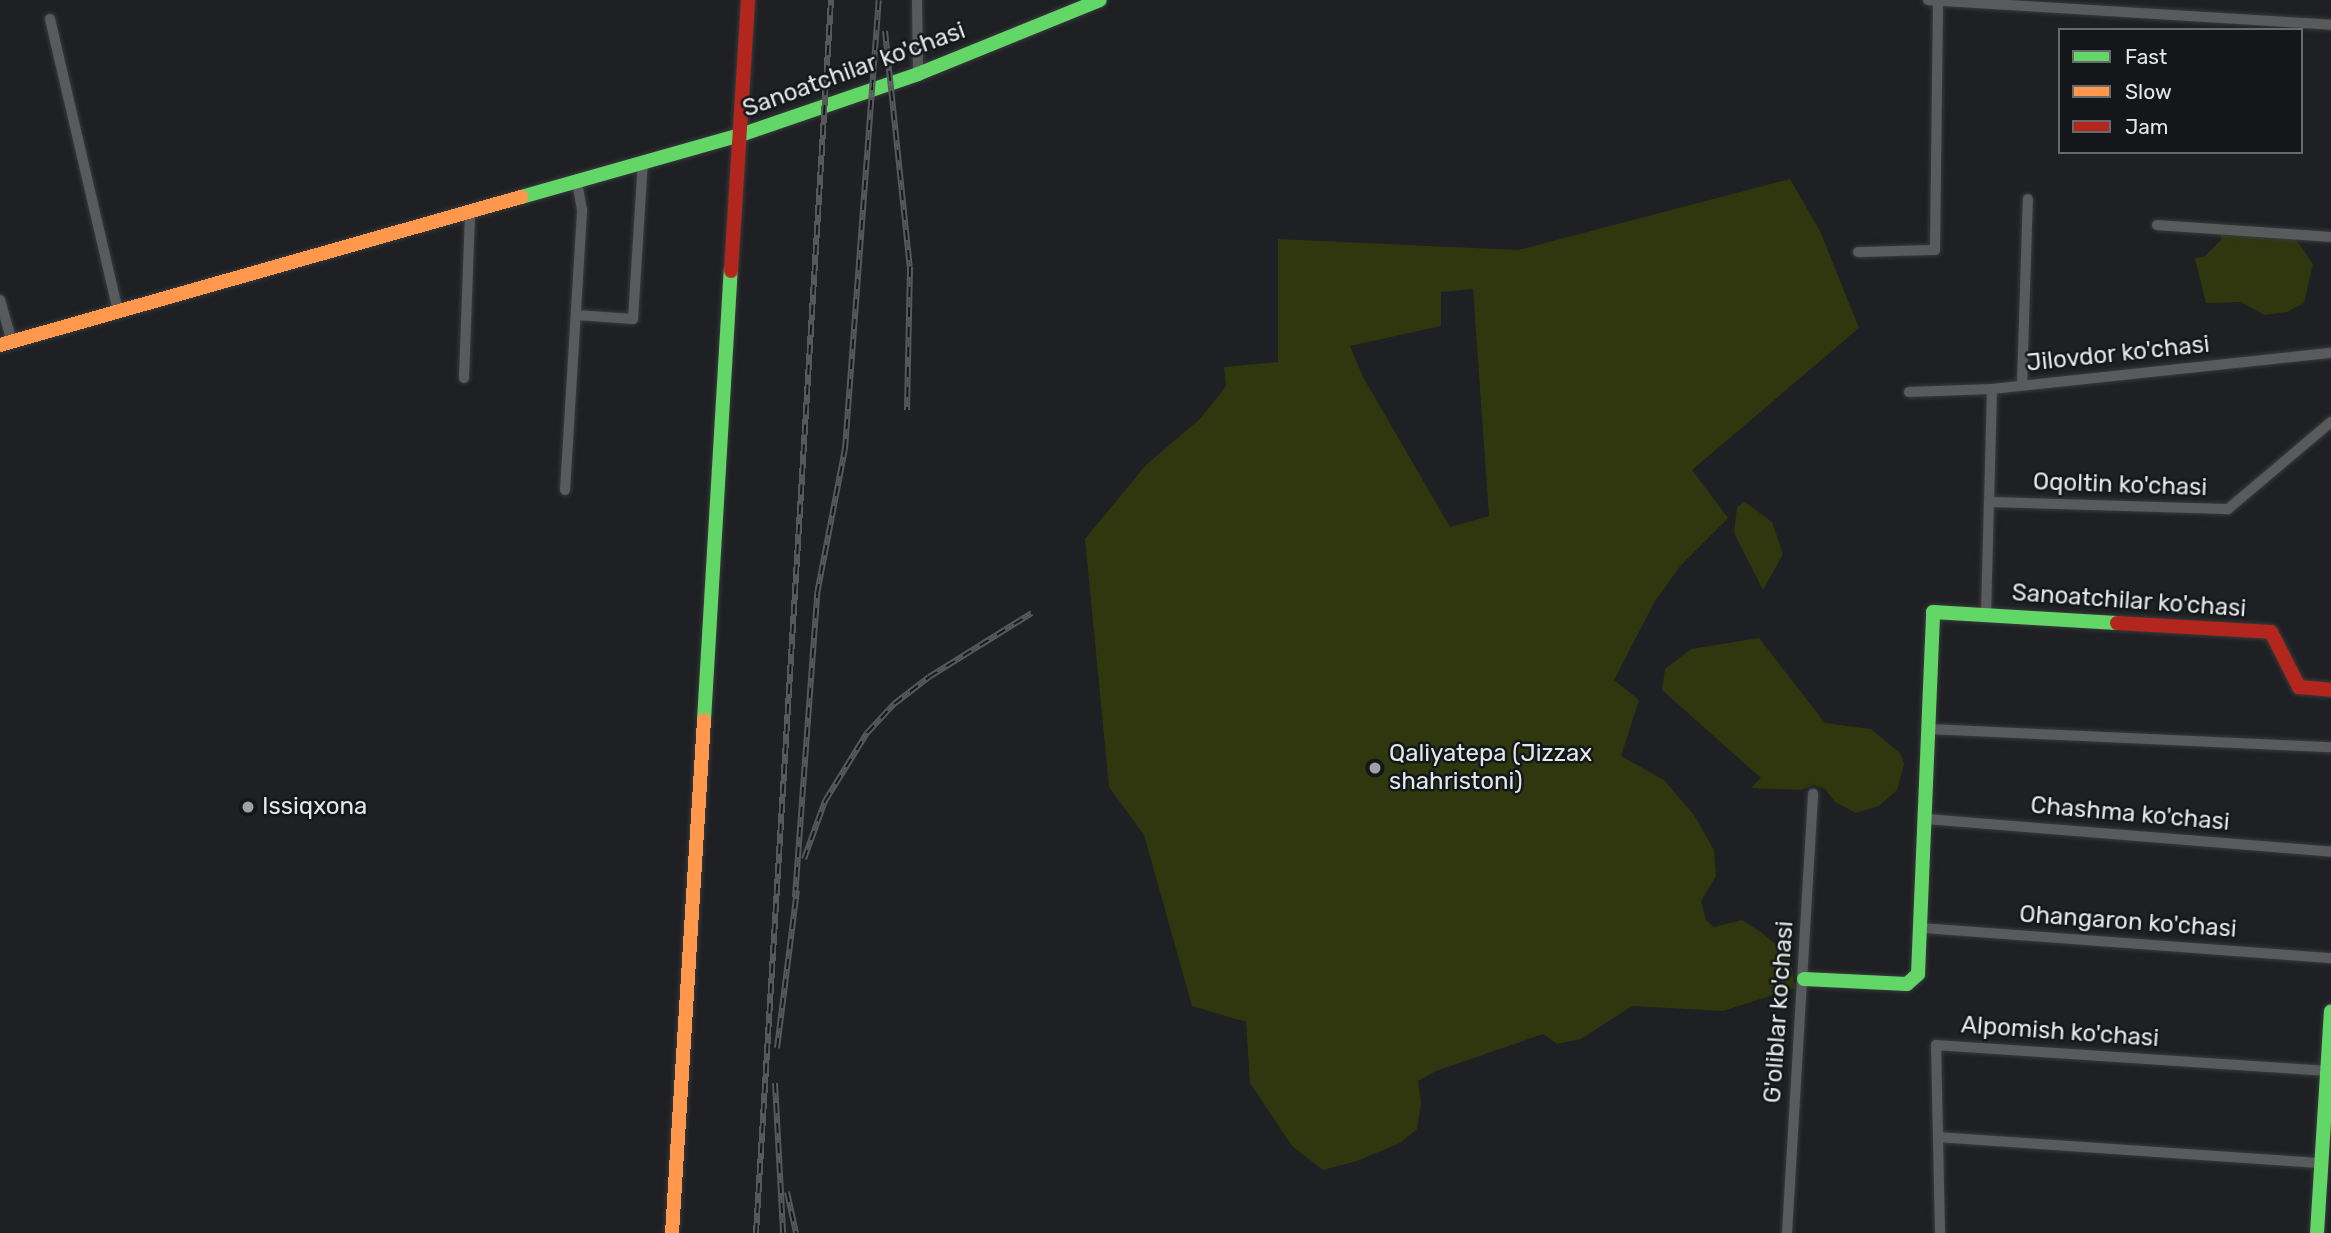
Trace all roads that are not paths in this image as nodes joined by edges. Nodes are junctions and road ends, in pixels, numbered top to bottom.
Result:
1 (748, 0) edge
2 (917, 0) edge
3 (1100, 0) edge
4 (1928, 0) edge
5 (1938, 1) edge
6 (50, 19) dead end
7 (2331, 25) edge
8 (918, 74) junction
9 (740, 135) junction
10 (643, 162) junction
11 (577, 181) junction
12 (2028, 199) dead end
13 (470, 211) junction
14 (2157, 225) dead end
15 (2331, 237) edge
16 (1858, 252) dead end
17 (0, 300) edge
18 (118, 311) junction
19 (576, 315) junction
20 (6, 344) edge
21 (2331, 353) edge
22 (464, 378) dead end
23 (2022, 385) junction
24 (1992, 389) junction
25 (1909, 392) dead end
26 (2331, 422) edge
27 (565, 490) dead end
28 (1989, 502) junction
29 (1986, 615) junction
30 (2331, 690) edge
31 (1928, 729) junction
32 (2331, 747) edge
33 (1813, 794) dead end
34 (1926, 819) junction
35 (2331, 852) edge
36 (1922, 928) junction
37 (2331, 958) edge
38 (1804, 979) junction
39 (2331, 1011) edge
40 (2327, 1071) junction
41 (1938, 1137) junction
42 (2321, 1163) junction
43 (672, 1233) edge
44 (1787, 1233) edge
45 (1940, 1233) edge
46 (2317, 1233) edge

1 - 9 street
2 - 8 street
3 - 8 street, Sanoatchilar ko'chasi
4 - 5 street
5 - 7 street
5 - 16 street
6 - 18 street
8 - 9 street, Sanoatchilar ko'chasi
9 - 10 street, Sanoatchilar ko'chasi
9 - 43 street
10 - 11 street, Sanoatchilar ko'chasi
10 - 19 street
11 - 13 street, Sanoatchilar ko'chasi
11 - 19 street
12 - 23 street
13 - 18 street, Sanoatchilar ko'chasi
13 - 22 street
14 - 15 street
17 - 20 street
18 - 20 street, Sanoatchilar ko'chasi
19 - 27 street
21 - 23 street, Jilovdor ko'chasi
23 - 24 street, Jilovdor ko'chasi
24 - 25 street, Jilovdor ko'chasi
24 - 28 street
26 - 28 street, Oqoltin ko'chasi
28 - 29 street
29 - 30 street, Sanoatchilar ko'chasi
29 - 31 street, Sanoatchilar ko'chasi
31 - 32 street
31 - 34 street
33 - 38 street, G'oliblar ko'chasi
34 - 35 street, Chashma ko'chasi
34 - 36 street
36 - 37 street, Ohangaron ko'chasi
36 - 38 street
38 - 44 street, G'oliblar ko'chasi
39 - 40 street
40 - 41 street, Alpomish ko'chasi
40 - 42 street
41 - 42 street
41 - 45 street, Alpomish ko'chasi
42 - 46 street

